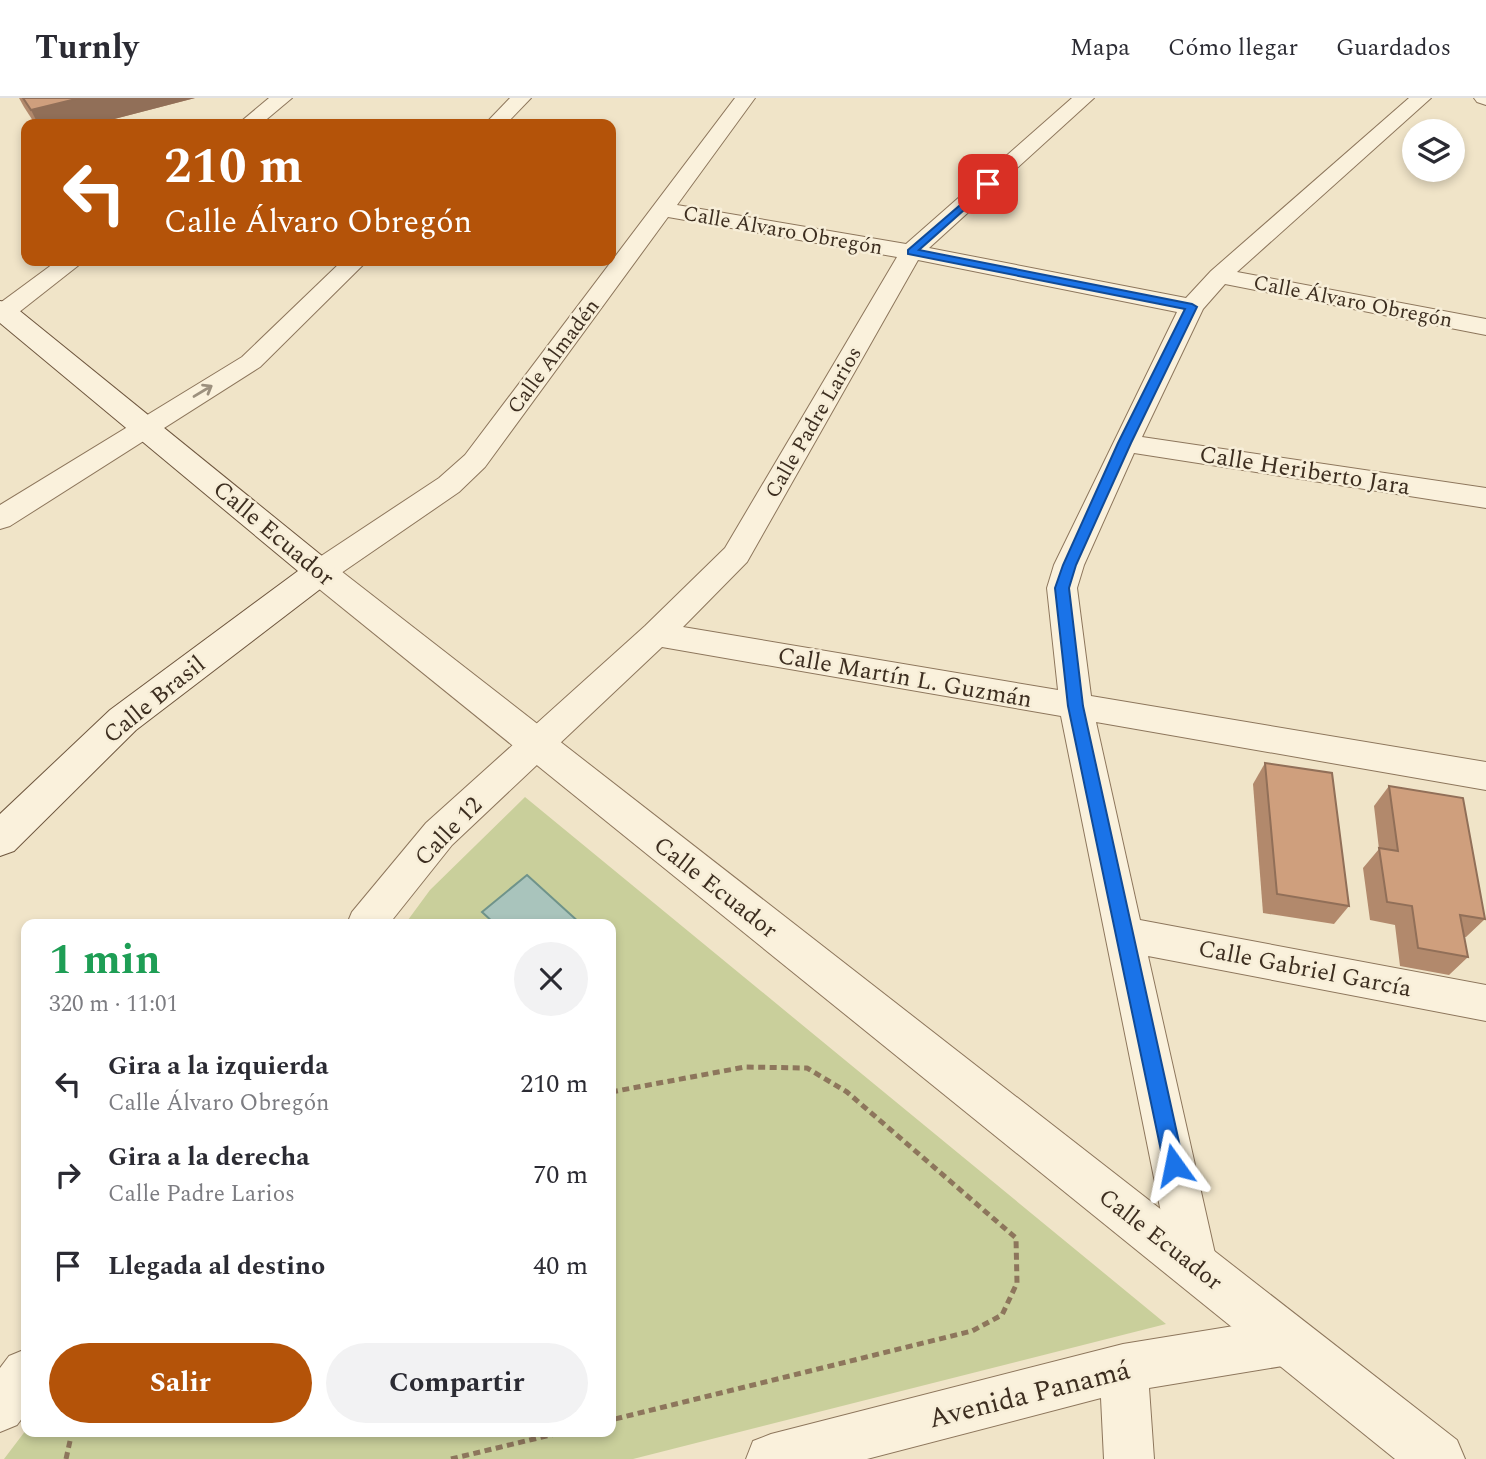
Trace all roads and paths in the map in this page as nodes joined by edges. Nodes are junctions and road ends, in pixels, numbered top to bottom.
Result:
1 (282, 98) edge
2 (521, 98) edge
3 (744, 98) edge
4 (1084, 98) edge
5 (1421, 98) edge
6 (255, 119) edge
7 (500, 119) edge
8 (663, 209) junction
9 (911, 252) junction
10 (65, 266) edge
11 (350, 266) edge
12 (1219, 276) junction
13 (1192, 307) junction
14 (1, 312) edge
15 (1486, 327) edge
16 (145, 426) junction
17 (1125, 443) junction
18 (1486, 498) edge
19 (0, 519) edge
20 (320, 572) junction
21 (656, 634) junction
22 (1076, 706) junction
23 (537, 744) junction
24 (1486, 776) edge
25 (0, 839) edge
26 (370, 919) edge
27 (1125, 934) junction
28 (1486, 1003) edge
29 (616, 1092) edge
30 (1195, 1267) junction
31 (1289, 1340) junction
32 (1123, 1368) junction
33 (21, 1380) edge
34 (0, 1408) edge
35 (616, 1419) edge
36 (71, 1437) edge
37 (542, 1437) edge
38 (798, 1455) edge
39 (66, 1459) edge
40 (451, 1459) edge
41 (1129, 1459) edge
42 (1438, 1459) edge

1 - 6 street
2 - 7 street
3 - 8 street, Calle Almadén
4 - 9 street, Calle Padre Larios
5 - 12 street
8 - 9 street, Calle Álvaro Obregón
8 - 20 street, Calle Almadén
9 - 13 street, Calle Álvaro Obregón
9 - 21 street, Calle Padre Larios
10 - 14 street
16 -> 11 street
12 - 13 street
12 - 15 street, Calle Álvaro Obregón
13 - 17 street
14 - 16 street, Calle Ecuador
16 - 19 street
16 - 20 street, Calle Ecuador
17 - 18 street, Calle Heriberto Jara
17 - 22 street
20 - 23 street, Calle Ecuador
20 - 25 street, Calle Brasil
21 - 22 street, Calle Martín L. Guzmán
21 - 23 street, Calle Padre Larios
22 - 24 street, Calle Martín L. Guzmán
22 - 27 street
23 - 26 street, Calle 12
23 - 30 street, Calle Ecuador
27 - 28 street, Calle Gabriel García
27 - 30 street
29 - 35 path
30 - 31 street, Calle Ecuador
31 - 32 street, Avenida Panamá
31 - 42 street, Calle Ecuador
32 - 38 street, Avenida Panamá
32 - 41 street
33 - 34 street
36 - 39 path
37 - 40 path

